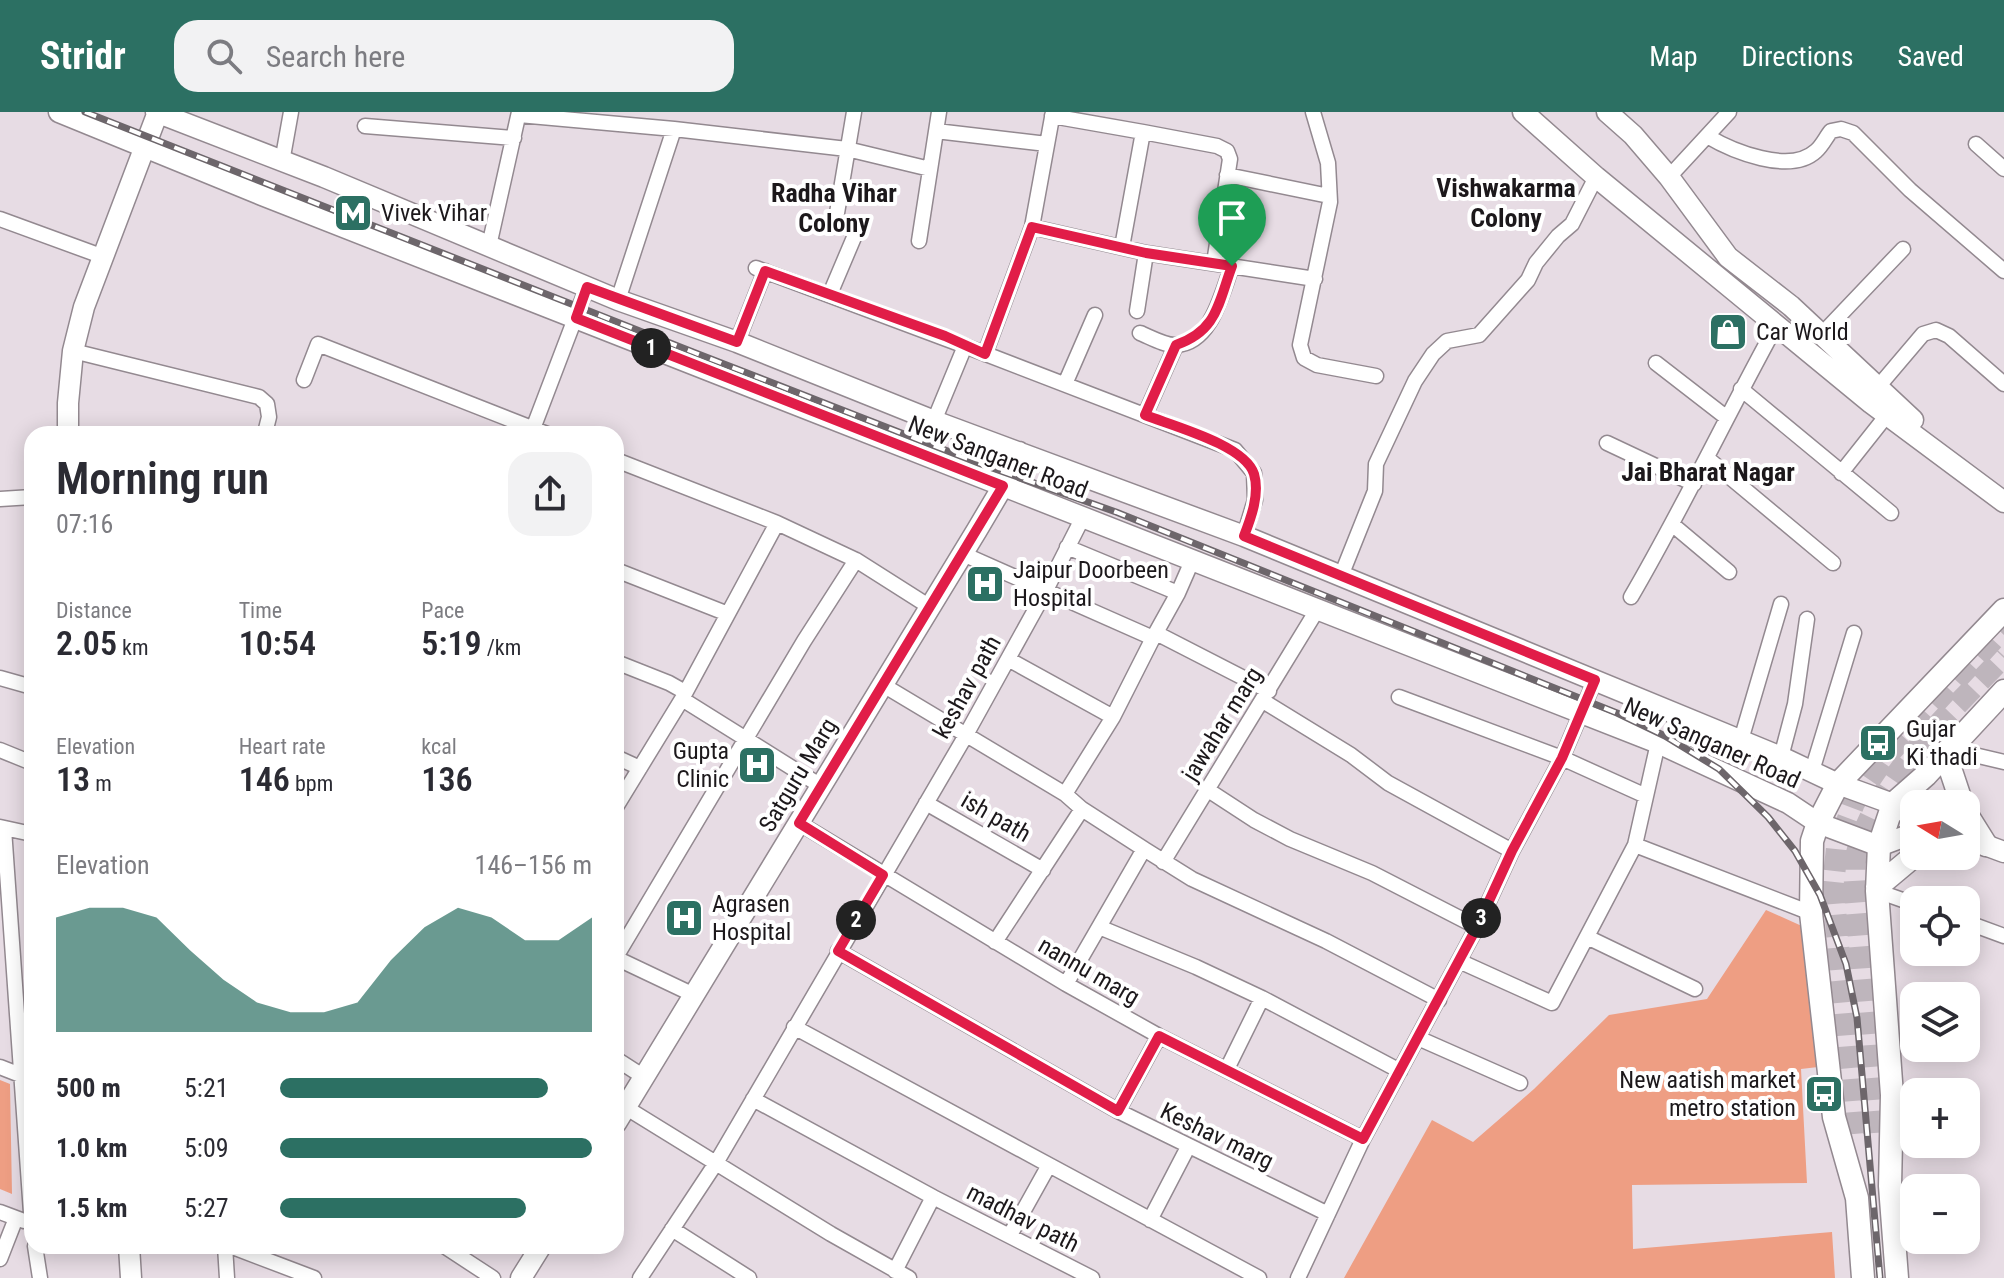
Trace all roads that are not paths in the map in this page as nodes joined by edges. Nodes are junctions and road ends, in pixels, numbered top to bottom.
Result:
1 (59, 112) edge
2 (157, 112) edge
3 (291, 112) edge
4 (854, 112) edge
5 (939, 112) edge
6 (1313, 112) edge
7 (1523, 112) edge
8 (1607, 112) edge
9 (1729, 112) edge
10 (519, 113) edge
11 (1053, 114) edge
12 (188, 118) edge
13 (642, 119) edge
14 (365, 126) dead end
15 (674, 129) junction
16 (936, 131) junction
17 (1143, 132) junction
18 (1707, 136) junction
19 (514, 138) junction
20 (1047, 144) junction
21 (1976, 144) dead end
22 (145, 148) junction
23 (847, 149) junction
24 (282, 162) junction
25 (930, 169) junction
26 (2004, 169) edge
27 (1227, 175) junction
28 (1596, 177) junction
29 (1669, 177) junction
30 (1329, 196) junction
31 (837, 213) dead end
32 (0, 219) edge
33 (1032, 227) junction
34 (855, 235) dead end
35 (919, 241) dead end
36 (489, 246) junction
37 (1122, 247) junction
38 (1903, 249) dead end
39 (1146, 253) junction
40 (104, 257) junction
41 (1214, 263) junction
42 (1232, 266) junction
43 (2004, 271) edge
44 (1315, 279) junction
45 (587, 287) junction
46 (830, 294) junction
47 (618, 300) junction
48 (1137, 311) dead end
49 (1095, 315) dead end
50 (576, 318) junction
51 (1777, 324) junction
52 (1140, 333) dead end
53 (1821, 335) junction
54 (737, 342) junction
55 (1176, 345) junction
56 (965, 346) junction
57 (73, 351) junction
58 (985, 354) junction
59 (1656, 363) dead end
60 (1376, 376) dead end
61 (304, 380) dead end
62 (1065, 384) junction
63 (2004, 384) edge
64 (1878, 387) junction
65 (1741, 389) junction
66 (1145, 415) junction
67 (1887, 415) junction
68 (1727, 418) junction
69 (934, 421) junction
70 (68, 426) edge
71 (267, 426) edge
72 (520, 426) edge
73 (534, 426) edge
74 (1607, 443) dead end
75 (1019, 452) junction
76 (1945, 456) junction
77 (1707, 458) junction
78 (624, 463) edge
79 (1841, 473) junction
80 (1694, 484) junction
81 (1003, 486) junction
82 (24, 498) edge
83 (0, 500) edge
84 (2004, 502) edge
85 (1891, 513) dead end
86 (1083, 517) junction
87 (777, 523) junction
88 (1673, 525) junction
89 (1244, 536) junction
90 (1067, 547) junction
91 (963, 554) junction
92 (856, 560) junction
93 (1192, 561) junction
94 (1833, 563) dead end
95 (1729, 572) dead end
96 (624, 573) edge
97 (1341, 576) junction
98 (1045, 592) junction
99 (1178, 593) junction
100 (1631, 597) dead end
101 (1781, 604) dead end
102 (930, 607) junction
103 (1317, 610) junction
104 (2004, 610) edge
105 (728, 614) junction
106 (1807, 619) dead end
107 (1854, 633) dead end
108 (1154, 636) junction
109 (1008, 659) junction
110 (624, 665) edge
111 (0, 678) edge
112 (1595, 680) junction
113 (24, 685) edge
114 (883, 685) junction
115 (2004, 691) edge
116 (684, 696) junction
117 (1266, 696) junction
118 (1399, 697) dead end
119 (1582, 714) junction
120 (1113, 717) junction
121 (967, 734) junction
122 (745, 740) junction
123 (1741, 740) junction
124 (1658, 743) junction
125 (1948, 749) junction
126 (0, 750) edge
127 (1781, 757) junction
128 (1562, 758) junction
129 (24, 760) edge
130 (624, 761) edge
131 (2004, 762) edge
132 (640, 768) junction
133 (1812, 771) junction
134 (1838, 784) junction
135 (821, 786) junction
136 (1208, 790) junction
137 (1957, 790) edge
138 (624, 794) edge
139 (1065, 794) junction
140 (1646, 796) junction
141 (926, 803) junction
142 (1893, 804) junction
143 (1082, 809) junction
144 (1900, 809) edge
145 (799, 823) junction
146 (1818, 823) junction
147 (2, 828) edge
148 (24, 832) edge
149 (1900, 838) edge
150 (1635, 845) junction
151 (1879, 846) junction
152 (1144, 849) junction
153 (1512, 851) junction
154 (1163, 862) junction
155 (1900, 868) edge
156 (1043, 870) junction
157 (883, 875) junction
158 (1877, 889) junction
159 (1900, 898) edge
160 (1811, 913) junction
161 (5, 920) edge
162 (1099, 927) junction
163 (1477, 927) junction
164 (1980, 927) edge
165 (2004, 936) edge
166 (1587, 937) junction
167 (995, 942) junction
168 (624, 944) edge
169 (838, 951) junction
170 (1459, 961) junction
171 (624, 962) edge
172 (7, 973) edge
173 (1066, 984) junction
174 (1695, 989) dead end
175 (694, 995) junction
176 (1262, 998) junction
177 (1439, 1000) junction
178 (794, 1027) junction
179 (1159, 1036) junction
180 (1418, 1038) junction
181 (624, 1064) edge
182 (0, 1067) edge
183 (1227, 1069) junction
184 (1400, 1071) junction
185 (23, 1076) junction
186 (644, 1077) junction
187 (1520, 1083) dead end
188 (753, 1099) junction
189 (24, 1105) edge
190 (624, 1110) edge
191 (1118, 1111) junction
192 (624, 1117) edge
193 (1363, 1139) junction
194 (1188, 1147) junction
195 (716, 1163) junction
196 (1049, 1165) junction
197 (1890, 1186) junction
198 (933, 1197) junction
199 (1857, 1198) junction
200 (0, 1212) edge
201 (1328, 1214) junction
202 (1150, 1220) junction
203 (24, 1221) edge
204 (24, 1227) edge
205 (672, 1229) junction
206 (1010, 1235) junction
207 (36, 1254) edge
208 (130, 1254) edge
209 (227, 1254) edge
210 (249, 1254) edge
211 (456, 1254) edge
212 (536, 1254) edge
213 (0, 1259) edge
214 (895, 1271) junction
215 (40, 1278) edge
216 (131, 1278) edge
217 (227, 1278) edge
218 (314, 1278) edge
219 (493, 1278) edge
220 (521, 1278) edge
221 (640, 1278) edge
222 (749, 1278) edge
223 (909, 1278) edge
224 (1092, 1278) edge
225 (1259, 1278) edge
226 (1298, 1278) edge
227 (1863, 1278) edge
228 (1897, 1278) edge

1 - 22 main road, New Sanganer Road
2 - 12 main road, New Sanganer Road
2 - 22 main road
3 - 24 street
4 - 23 street
5 - 16 street
6 - 30 street
7 - 28 main road
8 - 29 main road
9 - 18 street
10 - 13 street
10 - 19 street
11 - 17 street
11 - 20 street
12 - 24 main road, New Sanganer Road
13 - 15 street
14 - 19 street
15 - 23 street
15 - 47 street
16 - 20 street
16 - 25 street
17 - 27 street
17 - 37 street
18 - 29 street
18 - 43 street
19 - 36 street
20 - 33 street
21 - 26 street
22 - 40 main road
22 - 50 main road, New Sanganer Road
23 - 25 street
23 - 31 street
24 - 36 main road, New Sanganer Road
25 - 35 street
27 - 30 street
27 - 41 street
28 - 51 main road
28 - 97 street
29 - 53 main road
30 - 44 street
32 - 40 street
33 - 37 street
33 - 58 street
34 - 46 street
36 - 45 main road, New Sanganer Road
37 - 39 street
38 - 53 street
39 - 41 street
39 - 48 street
40 - 57 main road
41 - 42 street
42 - 44 street
42 - 55 street
44 - 60 street
45 - 47 main road, New Sanganer Road
45 - 50 street
46 - 54 street
46 - 56 street
47 - 54 main road, New Sanganer Road
49 - 62 street
50 - 73 street
50 - 81 main road, New Sanganer Road
51 - 65 street
51 - 67 main road
52 - 55 street
53 - 64 main road
54 - 69 main road, New Sanganer Road
55 - 66 street
56 - 58 street
56 - 69 street
57 - 70 main road
57 - 71 street
58 - 62 street
59 - 68 street
61 - 72 street
62 - 66 street
63 - 64 street
64 - 76 main road
65 - 68 street
65 - 79 street
66 - 89 street
67 - 76 main road
67 - 79 street
68 - 77 street
69 - 75 main road, New Sanganer Road
74 - 80 street
75 - 81 main road, Satguru Marg
75 - 89 main road, New Sanganer Road
76 - 84 main road
77 - 80 street
77 - 94 street
78 - 87 street
79 - 85 street
80 - 88 street
81 - 86 main road, New Sanganer Road
81 - 91 main road, Satguru Marg
82 - 83 street
86 - 90 street, keshav path
86 - 93 main road, New Sanganer Road
87 - 92 street
87 - 105 street
88 - 95 street
88 - 100 street
89 - 97 main road, New Sanganer Road
90 - 98 street, keshav path
90 - 99 street
91 - 98 street
91 - 102 main road, Satguru Marg
92 - 102 street
92 - 122 street
93 - 99 street
93 - 103 main road, New Sanganer Road
96 - 105 street
97 - 112 main road, New Sanganer Road
98 - 108 street
98 - 109 street, keshav path
99 - 108 street
101 - 123 street
102 - 114 main road, Satguru Marg
103 - 117 street, jawahar marg
103 - 119 main road, New Sanganer Road
104 - 134 main road
105 - 116 street
106 - 127 street
107 - 133 street
108 - 117 street
108 - 120 street
109 - 120 street
109 - 121 street, keshav path
110 - 116 street
111 - 113 street
112 - 119 street
112 - 123 main road, New Sanganer Road
114 - 121 street
114 - 135 main road, Satguru Marg
115 - 125 main road
116 - 122 street
116 - 132 street
117 - 136 street, jawahar marg
117 - 153 street
118 - 128 street
119 - 124 main road, New Sanganer Road
119 - 128 street
120 - 139 street
121 - 139 street
121 - 141 street, keshav path
122 - 135 street
122 - 168 street
123 - 127 main road, New Sanganer Road
124 - 140 street
124 - 146 main road, New Sanganer Road
125 - 131 street
125 - 137 main road
125 - 142 main road
126 - 129 street
127 - 133 main road, New Sanganer Road
128 - 140 street
128 - 153 street
130 - 132 street
132 - 138 street
133 - 134 main road, New Sanganer Road
134 - 142 main road, New Sanganer Road
134 - 146 main road
135 - 145 main road, Satguru Marg
136 - 154 street, jawahar marg
136 - 163 street
139 - 143 street
140 - 150 street
141 - 156 street, ish path
141 - 157 street, keshav path
142 - 144 main road, New Sanganer Road
142 - 151 main road
143 - 152 street
143 - 156 street
145 - 157 street, nannu marg
145 - 175 main road, Satguru Marg
146 - 151 main road, New Sanganer Road
146 - 160 main road
147 - 148 street
147 - 161 street
149 - 151 main road
150 - 160 street
150 - 166 street
151 - 158 main road
152 - 154 street
152 - 162 street
153 - 163 street
154 - 177 street
155 - 158 main road
156 - 167 street
157 - 167 street, nannu marg
157 - 169 street, keshav path
158 - 159 street
158 - 197 main road
160 - 199 main road
161 - 172 street
162 - 173 street
162 - 176 street
163 - 170 street
164 - 165 street
166 - 170 street
166 - 174 street
167 - 173 street, nannu marg
169 - 178 street, keshav path
169 - 191 street, Keshav marg
170 - 177 street
171 - 175 street
172 - 185 street
173 - 179 street, nannu marg
175 - 186 main road, Satguru Marg
176 - 183 street
176 - 184 street
177 - 180 street
178 - 188 street, keshav path
178 - 196 street
179 - 183 street, nannu marg
179 - 191 street
180 - 184 street
180 - 187 street
181 - 186 street
182 - 185 street
183 - 193 street, nannu marg
184 - 193 street
185 - 189 street
186 - 190 main road, Satguru Marg
188 - 195 street, keshav path
188 - 198 street, madhav path
191 - 194 street, Keshav marg
192 - 195 street
193 - 201 street
194 - 201 street, Keshav marg
194 - 202 street
195 - 205 street, keshav path
195 - 214 street
196 - 202 street
196 - 206 street
197 - 199 main road
197 - 228 main road
198 - 206 street, madhav path
198 - 214 street
199 - 227 main road
200 - 203 street
201 - 226 street
202 - 225 street
204 - 213 street
205 - 221 street, keshav path
205 - 222 street
206 - 224 street, madhav path
207 - 215 street
208 - 216 main road
209 - 217 street
210 - 218 street
211 - 219 street
212 - 220 main road
214 - 223 street

